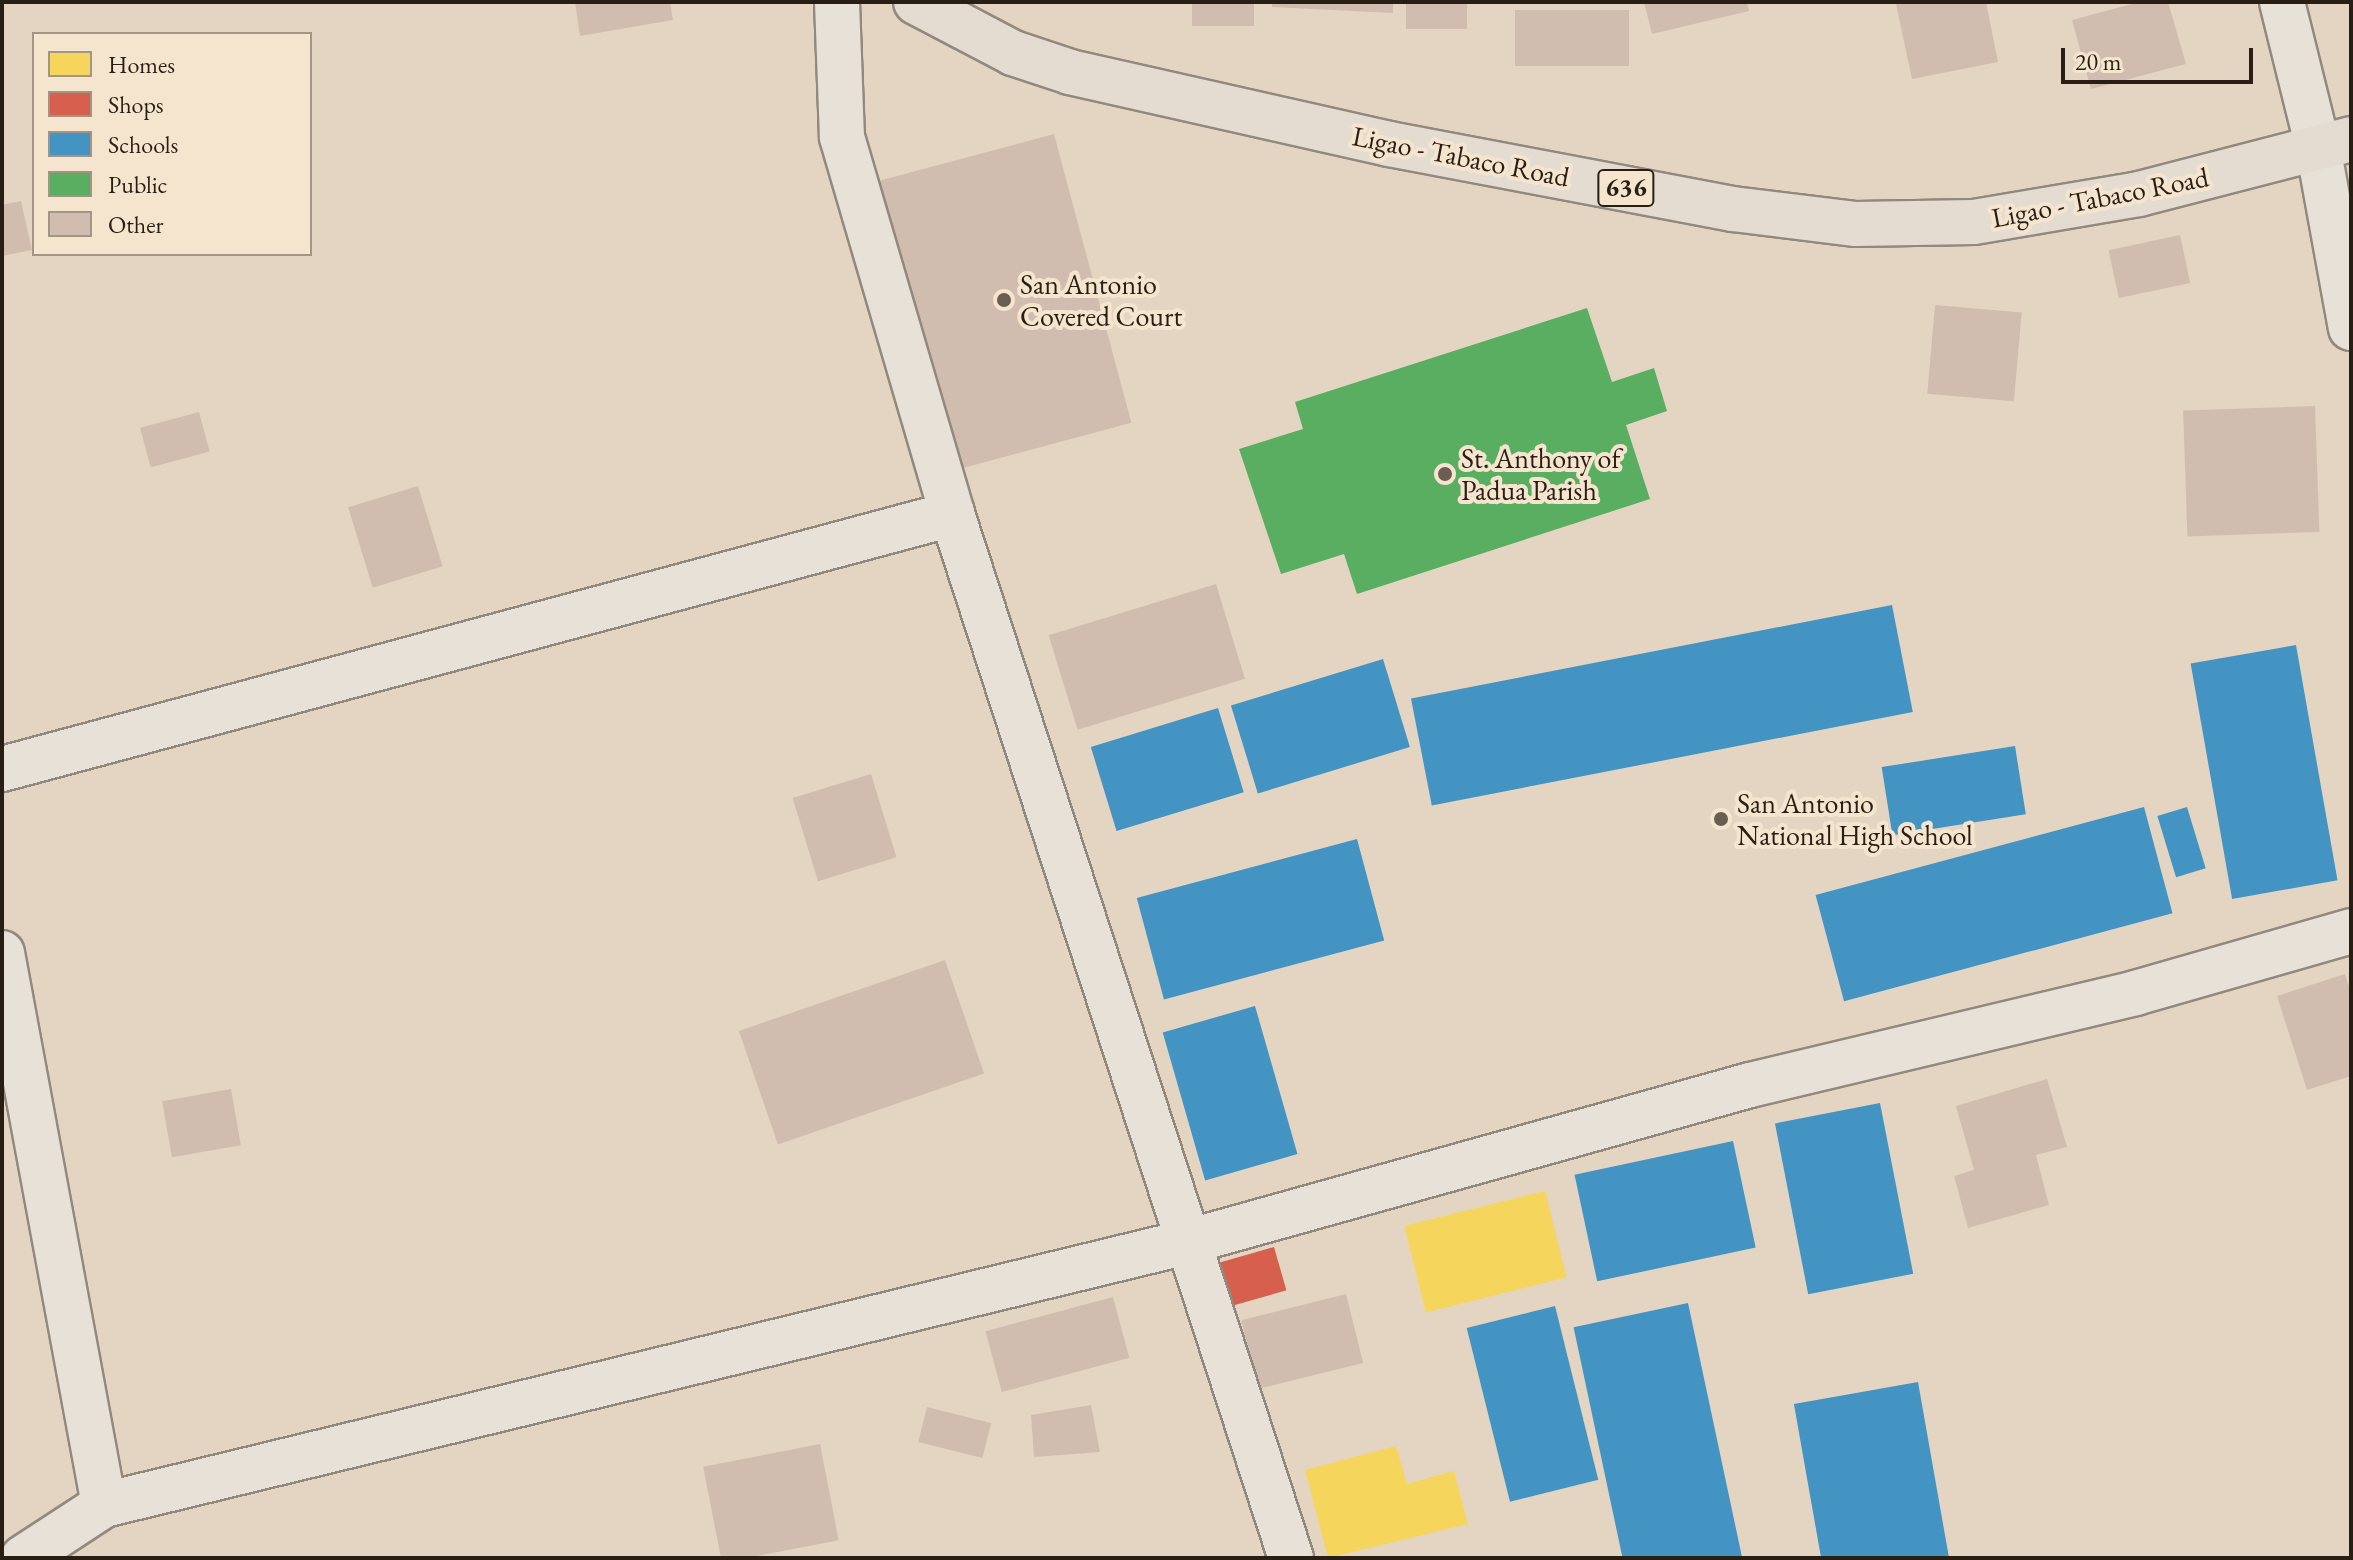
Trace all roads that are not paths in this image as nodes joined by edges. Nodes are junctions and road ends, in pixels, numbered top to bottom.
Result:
1 (837, 2) edge
2 (916, 2) edge
3 (2282, 2) edge
4 (2334, 143) edge
5 (2351, 328) edge
6 (952, 514) junction
7 (2, 769) edge
8 (2351, 931) edge
9 (2, 953) edge
10 (1187, 1242) junction
11 (104, 1505) junction
12 (23, 1558) edge
13 (1291, 1558) edge

1 - 6 street
2 - 4 main road, Ligao - Tabaco Road / 636
3 - 4 street
4 - 5 street
6 - 7 street
6 - 10 street
8 - 10 street
9 - 11 street
10 - 11 street
10 - 13 street
11 - 12 street

